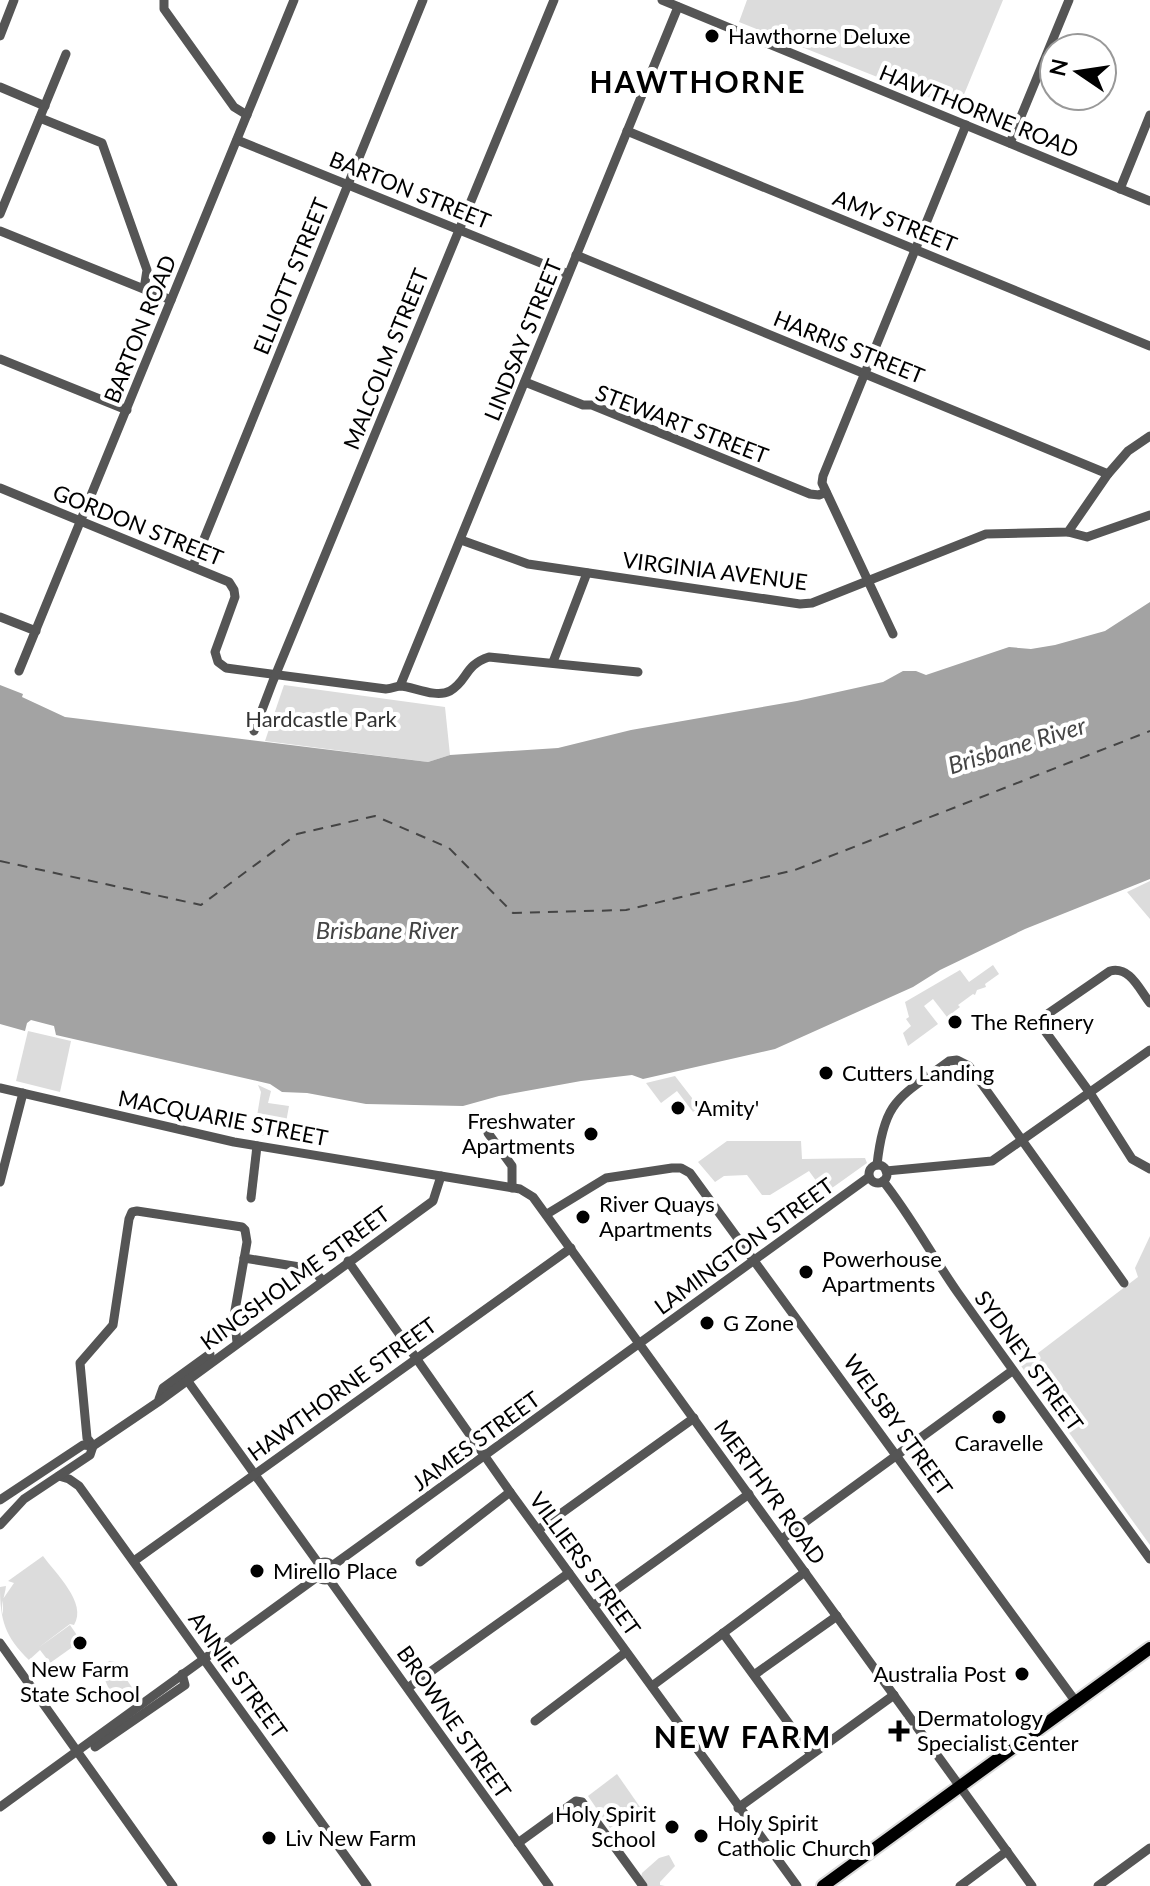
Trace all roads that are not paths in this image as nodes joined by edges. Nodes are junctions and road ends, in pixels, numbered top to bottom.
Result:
1 (14, 0) edge
2 (164, 0) edge
3 (294, 0) edge
4 (423, 0) edge
5 (554, 0) edge
6 (662, 0) edge
7 (1069, 0) edge
8 (678, 7) junction
9 (0, 36) edge
10 (66, 54) dead end
11 (0, 87) edge
12 (45, 106) junction
13 (247, 115) junction
14 (1150, 115) edge
15 (40, 118) junction
16 (966, 125) junction
17 (627, 131) junction
18 (237, 140) junction
19 (1010, 143) junction
20 (348, 185) junction
21 (1120, 189) junction
22 (1150, 201) edge
23 (0, 214) edge
24 (458, 230) junction
25 (0, 231) edge
26 (915, 249) junction
27 (576, 255) junction
28 (568, 274) junction
29 (144, 289) junction
30 (171, 300) junction
31 (1150, 346) edge
32 (0, 359) edge
33 (865, 373) junction
34 (525, 382) junction
35 (127, 410) junction
36 (1150, 436) edge
37 (1108, 474) junction
38 (0, 488) edge
39 (826, 492) junction
40 (1150, 515) edge
41 (81, 521) junction
42 (1068, 532) junction
43 (461, 540) junction
44 (193, 566) junction
45 (587, 573) junction
46 (868, 582) junction
47 (0, 617) edge
48 (36, 631) junction
49 (893, 634) dead end
50 (553, 662) junction
51 (19, 671) dead end
52 (638, 672) dead end
53 (276, 676) junction
54 (400, 686) junction
55 (254, 731) dead end
56 (1150, 1003) edge
57 (1150, 1050) edge
58 (0, 1088) edge
59 (23, 1093) junction
60 (1090, 1093) junction
61 (488, 1133) dead end
62 (1023, 1141) junction
63 (257, 1146) junction
64 (877, 1165) junction
65 (1150, 1169) edge
66 (441, 1176) junction
67 (884, 1176) junction
68 (869, 1177) junction
69 (0, 1182) edge
70 (512, 1188) junction
71 (251, 1198) dead end
72 (547, 1214) junction
73 (571, 1248) junction
74 (244, 1258) junction
75 (756, 1260) junction
76 (348, 1261) junction
77 (322, 1280) junction
78 (1124, 1283) dead end
79 (237, 1342) junction
80 (641, 1344) junction
81 (210, 1354) dead end
82 (417, 1358) junction
83 (1012, 1371) junction
84 (187, 1380) junction
85 (158, 1402) junction
86 (694, 1418) junction
87 (93, 1446) junction
88 (898, 1455) junction
89 (486, 1456) junction
90 (77, 1465) junction
91 (255, 1474) junction
92 (59, 1476) junction
93 (79, 1486) junction
94 (510, 1492) junction
95 (749, 1494) junction
96 (0, 1500) edge
97 (0, 1525) edge
98 (538, 1530) junction
99 (782, 1539) junction
100 (1150, 1559) edge
101 (134, 1561) junction
102 (420, 1562) dead end
103 (319, 1564) junction
104 (332, 1566) junction
105 (805, 1572) junction
106 (569, 1573) junction
107 (317, 1577) junction
108 (329, 1579) junction
109 (593, 1606) junction
110 (837, 1616) junction
111 (723, 1633) junction
112 (0, 1643) edge
113 (1150, 1648) edge
114 (626, 1652) junction
115 (204, 1658) junction
116 (182, 1674) junction
117 (754, 1675) junction
118 (652, 1686) junction
119 (409, 1687) junction
120 (894, 1695) junction
121 (1076, 1702) junction
122 (535, 1721) dead end
123 (95, 1747) dead end
124 (76, 1749) junction
125 (811, 1754) junction
126 (959, 1786) junction
127 (0, 1807) edge
128 (738, 1808) junction
129 (518, 1843) junction
130 (1150, 1848) edge
131 (1007, 1851) junction
132 (361, 1884) edge
133 (827, 1885) edge
134 (173, 1886) edge
135 (549, 1886) edge
136 (643, 1886) edge
137 (797, 1886) edge
138 (960, 1886) edge
139 (1032, 1886) edge
140 (1098, 1886) edge

1 - 9 street
2 - 13 street
3 - 13 street, BARTON ROAD
4 - 20 street, ELLIOTT STREET
5 - 24 street, MALCOLM STREET
6 - 8 street, HAWTHORNE ROAD
7 - 19 street
8 - 16 street, HAWTHORNE ROAD
8 - 17 street, LINDSAY STREET
10 - 12 street
11 - 12 street
12 - 15 street
13 - 18 street, BARTON ROAD
14 - 21 street
15 - 23 street
15 - 29 street
16 - 19 street, HAWTHORNE ROAD
16 - 26 street
17 - 26 street, AMY STREET
17 - 27 street, LINDSAY STREET
18 - 20 street, BARTON STREET
18 - 30 street, BARTON ROAD
19 - 21 street, HAWTHORNE ROAD
20 - 24 street, BARTON STREET
20 - 44 street, ELLIOTT STREET
21 - 22 street, HAWTHORNE ROAD
24 - 28 street, BARTON STREET
24 - 53 street, MALCOLM STREET
25 - 29 street
26 - 31 street, AMY STREET
26 - 33 street
27 - 28 street, LINDSAY STREET
27 - 33 street, HARRIS STREET
28 - 34 street, LINDSAY STREET
29 - 30 street
30 - 35 street, BARTON ROAD
32 - 35 street
33 - 37 street, HARRIS STREET
33 - 39 street
34 - 39 street, STEWART STREET
34 - 43 street, LINDSAY STREET
35 - 41 street, BARTON ROAD
36 - 37 street
37 - 42 street
38 - 41 street, GORDON STREET
39 - 46 street
40 - 42 street, VIRGINIA AVENUE
41 - 44 street, GORDON STREET
41 - 48 street, BARTON ROAD
42 - 46 street, VIRGINIA AVENUE
43 - 45 street, VIRGINIA AVENUE
43 - 54 street, LINDSAY STREET
44 - 53 street, GORDON STREET
45 - 46 street, VIRGINIA AVENUE
45 - 50 street
46 - 49 street
47 - 48 street
48 - 51 street, BARTON ROAD
50 - 52 street
50 - 54 street, GORDON STREET
53 - 54 street, GORDON STREET
53 - 55 street, MALCOLM STREET
56 - 60 street
57 - 60 street
58 - 59 street, MACQUARIE STREET
59 - 63 street, MACQUARIE STREET
59 - 69 street
60 - 62 street
60 - 65 street
61 - 70 street
62 - 64 street
62 - 67 street
62 - 78 street
63 - 66 street, MACQUARIE STREET
63 - 71 street
64 - 67 street
64 - 68 street
66 - 70 street, MERTHYR ROAD
66 - 76 street, KINGSHOLME STREET
67 - 68 street
67 - 83 street, SYDNEY STREET
68 - 75 street, LAMINGTON STREET
70 - 72 street, MERTHYR ROAD
72 - 73 street, MERTHYR ROAD
72 - 75 street, WELSBY STREET
73 - 80 street, MERTHYR ROAD
73 - 82 street, HAWTHORNE STREET
74 - 77 street
74 - 79 street
74 - 87 street
75 - 80 street, LAMINGTON STREET
75 - 88 street, WELSBY STREET
76 - 77 street, KINGSHOLME STREET
76 - 82 street, VILLIERS STREET
77 - 79 street, KINGSHOLME STREET
79 - 84 street, KINGSHOLME STREET
80 - 86 street, MERTHYR ROAD
80 - 89 street, JAMES STREET
81 - 85 street, KINGSHOLME STREET
82 - 89 street, VILLIERS STREET
82 - 91 street, HAWTHORNE STREET
83 - 88 street
83 - 100 street, SYDNEY STREET
84 - 85 street, KINGSHOLME STREET
84 - 91 street
85 - 87 street, KINGSHOLME STREET
86 - 95 street, MERTHYR ROAD
86 - 98 street
87 - 90 street, KINGSHOLME STREET
87 - 96 street, KINGSHOLME STREET
88 - 99 street
88 - 121 street, WELSBY STREET
89 - 94 street, VILLIERS STREET
89 - 104 street, JAMES STREET
90 - 92 street, KINGSHOLME STREET
90 - 93 street
91 - 101 street, HAWTHORNE STREET
91 - 103 street
92 - 93 street, ANNIE STREET
92 - 97 street, KINGSHOLME STREET
93 - 101 street, ANNIE STREET
94 - 98 street, VILLIERS STREET
94 - 102 street
95 - 99 street, MERTHYR ROAD
95 - 109 street
98 - 106 street, VILLIERS STREET
99 - 105 street, MERTHYR ROAD
101 - 115 street, ANNIE STREET
103 - 104 street
103 - 107 street
104 - 108 street
105 - 110 street, MERTHYR ROAD
105 - 111 street
106 - 109 street, VILLIERS STREET
106 - 119 street
107 - 108 street
107 - 115 street
108 - 119 street, BROWNE STREET
109 - 114 street, VILLIERS STREET
110 - 117 street
110 - 120 street, MERTHYR ROAD
111 - 117 street
111 - 118 street
112 - 124 street
113 - 121 main road
114 - 118 street, VILLIERS STREET
114 - 122 street
115 - 116 street
115 - 132 street, ANNIE STREET
116 - 123 street
116 - 124 street
117 - 125 street
118 - 128 street, VILLIERS STREET
119 - 129 street, BROWNE STREET
120 - 125 street
120 - 126 street, MERTHYR ROAD
121 - 126 main road
124 - 127 street
124 - 134 street
125 - 128 street
126 - 131 street, MERTHYR ROAD
126 - 133 main road
128 - 137 street, VILLIERS STREET
129 - 135 street, BROWNE STREET
129 - 136 street
130 - 140 street
131 - 138 street
131 - 139 street, MERTHYR ROAD

